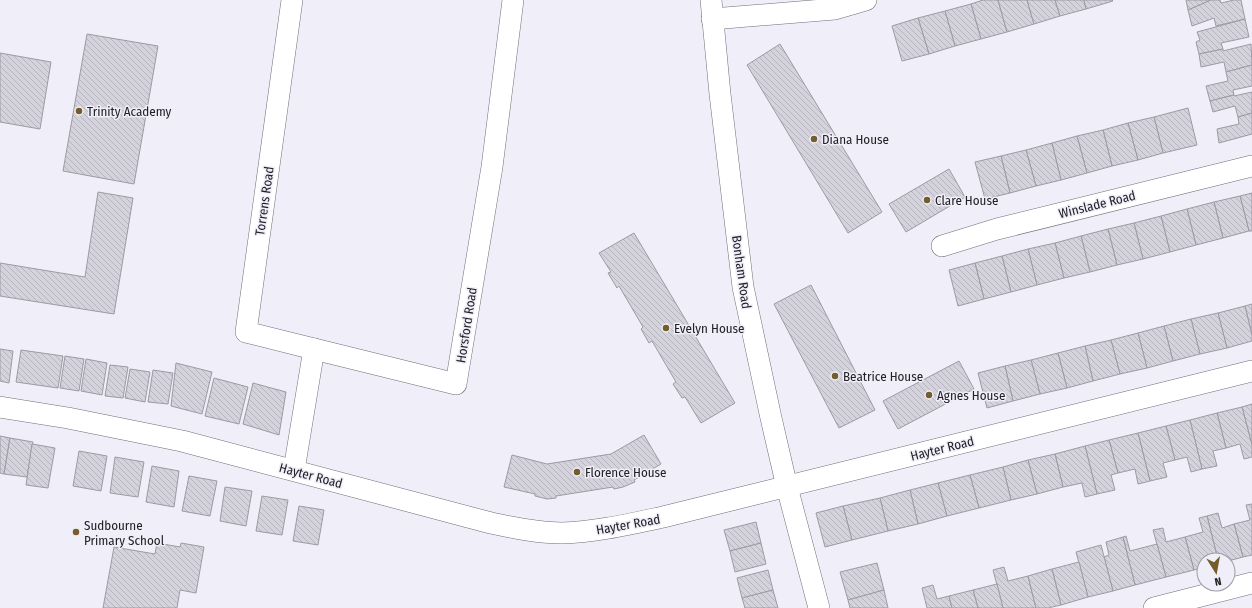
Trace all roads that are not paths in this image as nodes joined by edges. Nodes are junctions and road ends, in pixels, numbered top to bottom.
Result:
1 (292, 0) edge
2 (513, 0) edge
3 (866, 0) edge
4 (712, 10) edge
5 (1252, 166) edge
6 (942, 246) dead end
7 (314, 349) junction
8 (1252, 371) edge
9 (0, 407) edge
10 (294, 470) junction
11 (787, 487) junction
12 (1252, 583) edge
13 (819, 608) edge
14 (1154, 608) edge

1 - 7 street, Torrens Road
2 - 7 street, Horsford Road
3 - 4 street
4 - 11 street, Bonham Road
5 - 6 street, Winslade Road
7 - 10 street
8 - 11 street, Hayter Road
9 - 10 street, Hayter Road
10 - 11 street, Hayter Road
11 - 13 street, Bonham Road
12 - 14 street

